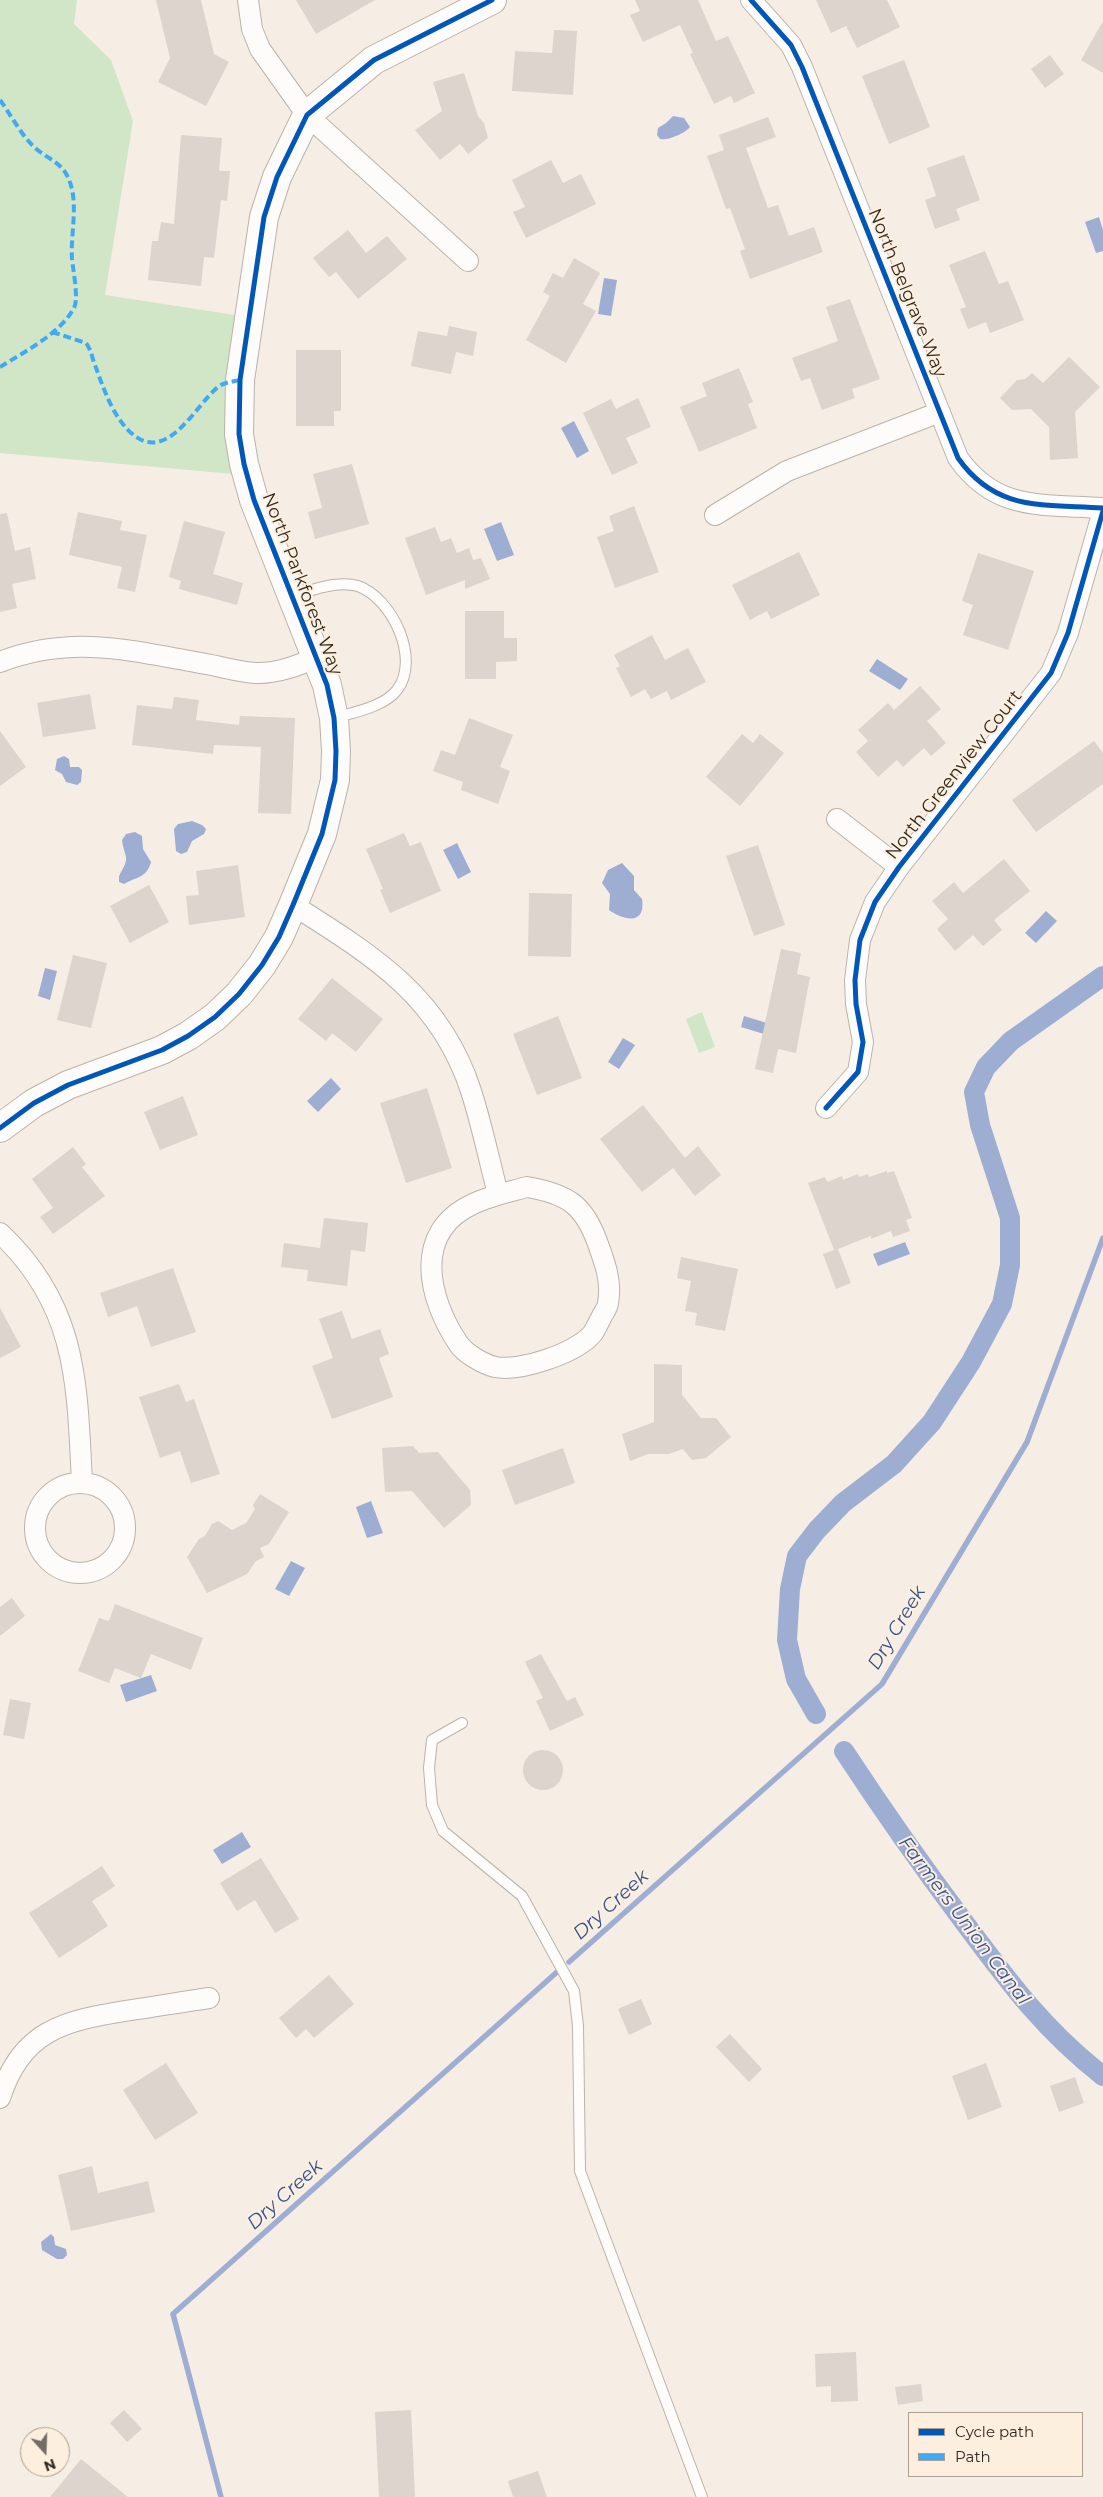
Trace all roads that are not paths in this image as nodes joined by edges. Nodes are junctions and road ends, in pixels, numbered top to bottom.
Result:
1 (248, 0) edge
2 (492, 0) edge
3 (751, 0) edge
4 (307, 115) junction
5 (468, 261) dead end
6 (940, 412) junction
7 (1103, 510) edge
8 (715, 515) dead end
9 (292, 595) junction
10 (318, 657) junction
11 (0, 662) edge
12 (334, 718) junction
13 (837, 819) dead end
14 (899, 867) junction
15 (293, 905) junction
16 (826, 1108) dead end
17 (0, 1128) edge
18 (498, 1194) junction
19 (0, 1233) edge
20 (82, 1483) junction
21 (462, 1723) dead end
22 (209, 1998) dead end
23 (0, 2098) edge
24 (702, 2497) edge

1 - 4 street
2 - 4 street, North Parkforest Way
3 - 6 street, North Belgrave Way
4 - 5 street
4 - 9 street, North Parkforest Way
6 - 7 street, North Belgrave Way
6 - 8 street
7 - 14 street, North Greenview Court
9 - 10 street, North Parkforest Way
9 - 12 lane
10 - 11 street
10 - 12 street, North Parkforest Way
12 - 15 street, North Parkforest Way
13 - 14 street, North Greenview Court
14 - 16 street, North Greenview Court
15 - 17 street, North Parkforest Way
15 - 18 street
18 - 18 street
19 - 20 street
20 - 20 street
21 - 24 lane
22 - 23 street

